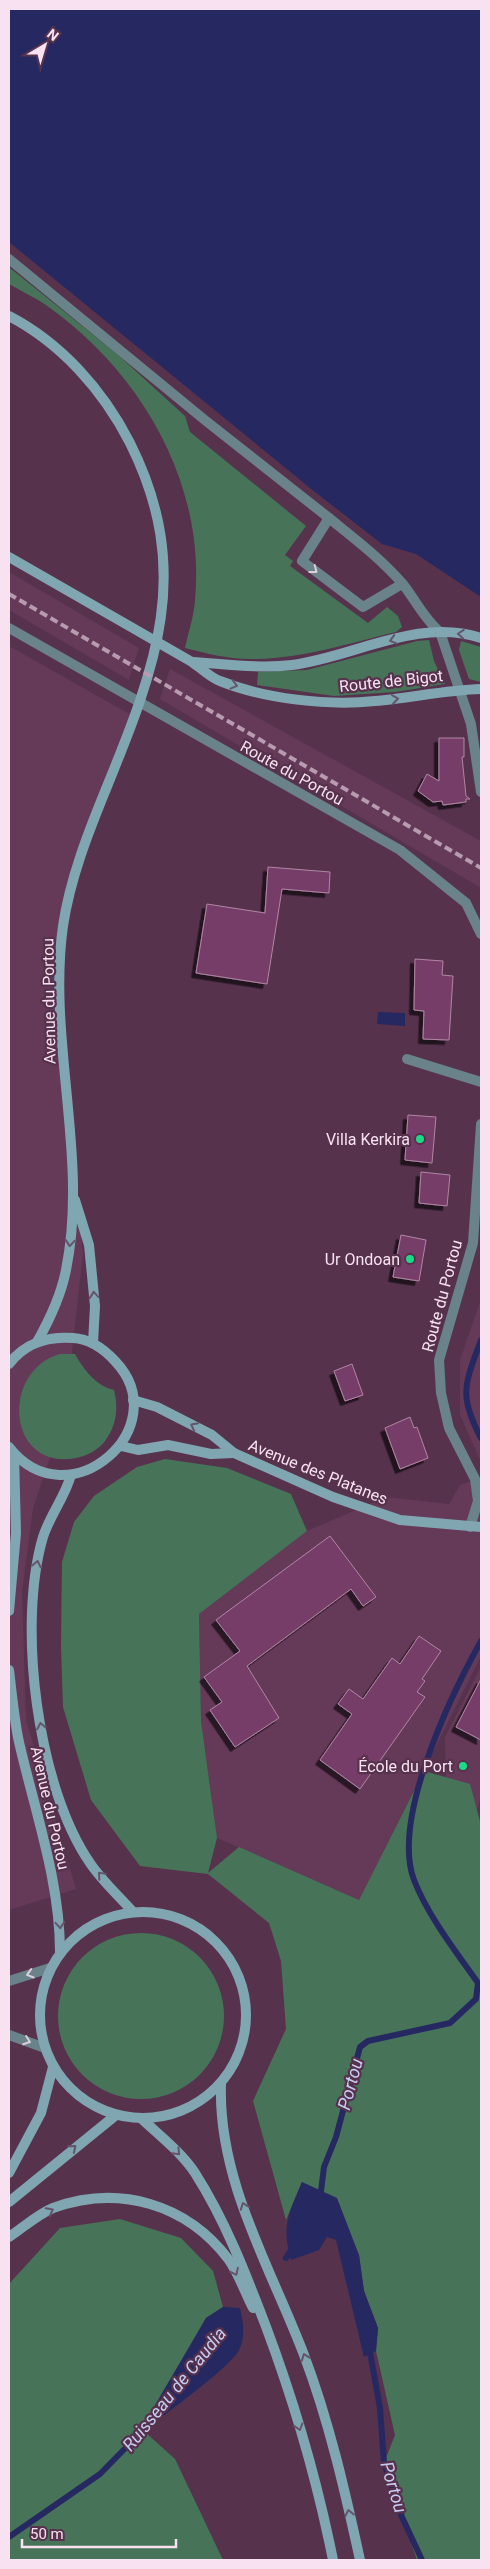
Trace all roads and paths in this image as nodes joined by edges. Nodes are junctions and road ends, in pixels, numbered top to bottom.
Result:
1 (9, 259) edge
2 (9, 316) edge
3 (329, 518) junction
4 (9, 557) edge
5 (402, 584) junction
6 (9, 628) edge
7 (440, 632) junction
8 (481, 638) edge
9 (192, 662) junction
10 (481, 689) edge
11 (459, 690) junction
12 (481, 792) edge
13 (481, 934) edge
14 (407, 1059) dead end
15 (481, 1082) edge
16 (481, 1124) edge
17 (73, 1194) junction
18 (37, 1342) junction
19 (93, 1344) junction
20 (11, 1359) edge
21 (133, 1400) junction
22 (121, 1446) junction
23 (12, 1451) edge
24 (234, 1453) junction
25 (71, 1475) junction
26 (470, 1527) junction
27 (481, 1528) edge
28 (9, 1611) edge
29 (9, 1670) edge
30 (132, 1912) junction
31 (60, 1952) junction
32 (50, 1968) junction
33 (9, 1980) edge
34 (9, 2035) edge
35 (45, 2048) junction
36 (54, 2067) junction
37 (220, 2085) junction
38 (116, 2115) junction
39 (142, 2119) junction
40 (9, 2173) edge
41 (9, 2202) edge
42 (9, 2237) edge
43 (280, 2364) junction
44 (333, 2560) edge
45 (360, 2560) edge

1 - 3 street
2 - 17 main road, Avenue du Portou
3 - 5 street
3 -> 5 street
4 - 9 main road, Route de Bigot
5 - 7 street
6 - 13 street, Route du Portou
8 -> 7 main road, Route de Bigot
7 -> 9 main road, Route de Bigot
7 - 11 street
9 -> 11 main road, Route de Bigot
10 - 11 main road, Route de Bigot
11 - 12 street
14 - 15 street
16 - 26 street, Route du Portou
17 -> 18 main road, Avenue du Portou
19 -> 17 main road, Avenue du Portou
18 - 19 main road
18 - 20 main road
19 - 21 main road
21 - 22 main road
24 -> 21 main road, Avenue des Platanes
22 - 24 main road, Avenue des Platanes
22 - 25 main road
23 - 25 main road
23 - 28 main road
24 - 26 main road, Avenue des Platanes
30 -> 25 main road, Avenue du Portou
26 - 27 main road, Avenue des Platanes
29 -> 31 main road, Avenue du Portou
30 - 31 main road
30 - 37 main road
31 - 32 main road
32 -> 33 street
32 - 35 main road
34 -> 35 street
35 - 36 main road
36 - 38 main road
36 - 40 main road
37 - 39 main road
45 -> 37 main road
38 - 39 main road
41 -> 38 main road
39 -> 43 main road
42 -> 43 main road
43 -> 44 main road

